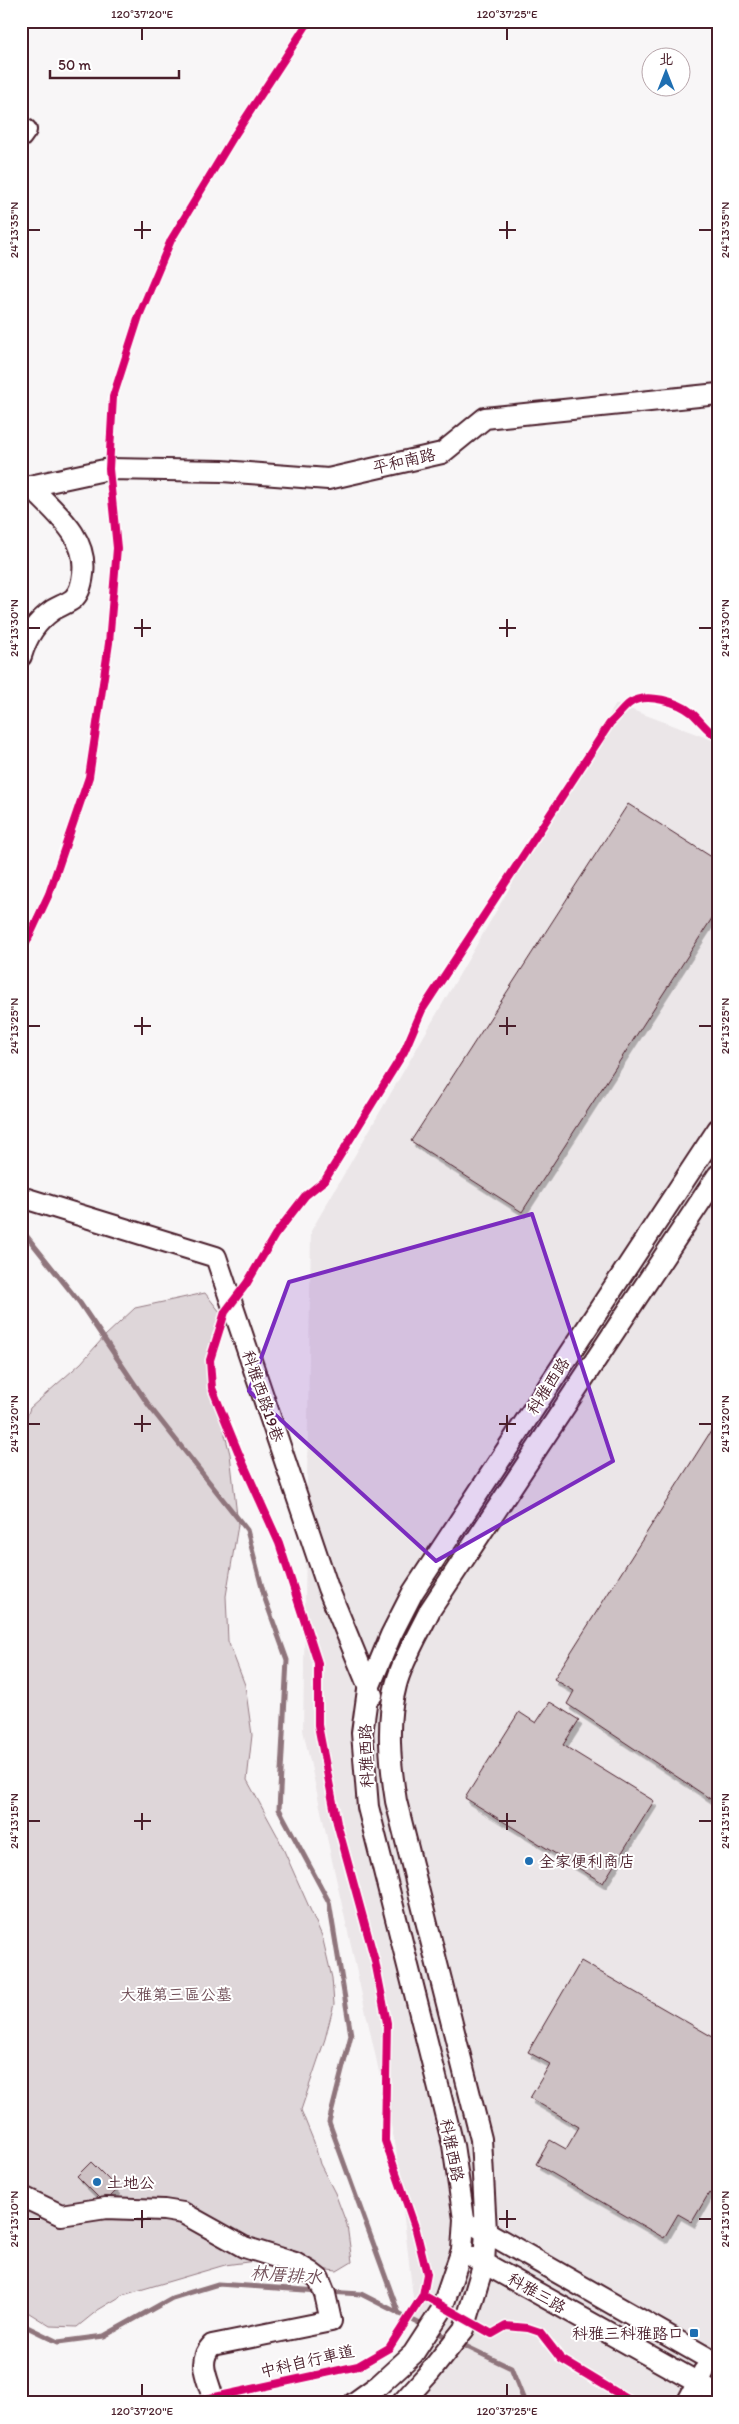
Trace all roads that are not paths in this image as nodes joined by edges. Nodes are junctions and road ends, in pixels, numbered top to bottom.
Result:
1 (21, 128) edge
2 (21, 137) edge
3 (718, 394) edge
4 (26, 487) edge
5 (21, 656) edge
6 (718, 1129) edge
7 (718, 1175) edge
8 (21, 1197) edge
9 (368, 1690) junction
10 (391, 1721) junction
11 (21, 2196) edge
12 (464, 2219) junction
13 (486, 2231) junction
14 (462, 2250) junction
15 (484, 2263) junction
16 (715, 2357) edge
17 (710, 2390) edge
18 (214, 2403) edge
19 (354, 2403) edge
20 (402, 2403) edge
21 (686, 2403) edge

1 - 2 street
3 - 4 street, 平和南路
4 - 5 street
6 - 9 street, 科雅西路
7 - 10 street, 科雅西路
8 - 9 street, 科雅西路19巷
9 - 10 street, 科雅西路19巷
9 - 12 street, 科雅西路
10 - 13 street, 科雅西路
11 - 18 street
12 - 13 street, 科雅三路
12 - 14 street, 科雅西路
13 - 15 street, 科雅西路
13 - 16 street, 科雅三路
14 - 15 street, 科雅三路
14 - 19 street, 科雅西路
15 - 17 street, 科雅三路
15 - 20 street, 科雅西路
16 - 17 street
17 - 21 street

